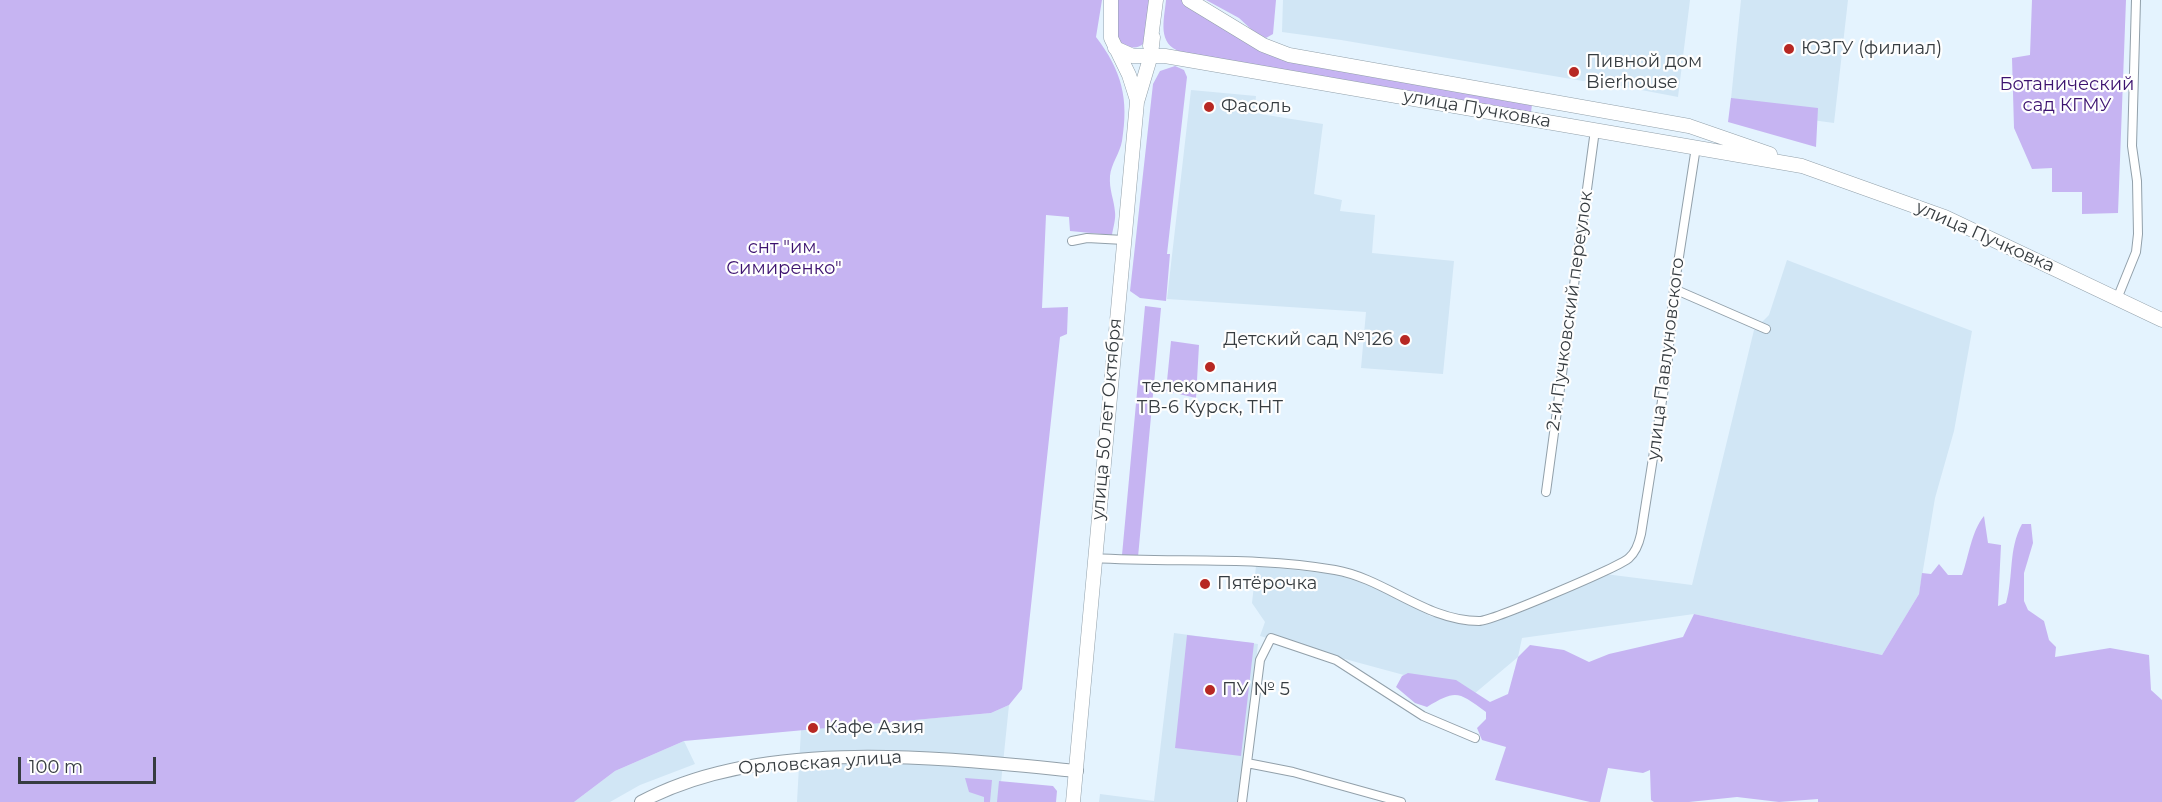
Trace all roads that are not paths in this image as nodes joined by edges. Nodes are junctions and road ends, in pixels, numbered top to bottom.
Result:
1 (1111, 0) edge
2 (1156, 0) edge
3 (1189, 0) edge
4 (2136, 0) edge
5 (1153, 37) junction
6 (1115, 48) junction
7 (1150, 55) junction
8 (1133, 56) junction
9 (1543, 99) junction
10 (1137, 102) junction
11 (1540, 120) junction
12 (1595, 130) junction
13 (1710, 133) junction
14 (1701, 148) junction
15 (1802, 166) junction
16 (1124, 240) junction
17 (1072, 241) dead end
18 (1674, 289) junction
19 (2117, 298) junction
20 (2162, 320) edge
21 (1766, 329) dead end
22 (1546, 492) dead end
23 (1094, 558) junction
24 (1476, 738) dead end
25 (1247, 763) junction
26 (1077, 771) junction
27 (641, 802) edge
28 (1073, 802) edge
29 (1242, 802) edge
30 (1401, 802) edge

1 - 6 main road
2 - 5 main road, улица 50 лет Октября
3 - 9 main road, улица Пучковка
4 - 19 street
5 - 7 main road, улица 50 лет Октября
5 - 8 main road
6 - 8 main road
6 - 10 main road
7 - 8 main road, улица Пучковка
7 - 10 main road, улица 50 лет Октября
7 - 11 main road, улица Пучковка
9 - 11 main road
9 - 13 main road, улица Пучковка
10 - 16 main road, улица 50 лет Октября
11 - 12 main road, улица Пучковка
12 - 14 main road, улица Пучковка
12 - 22 street, 2-й Пучковский переулок
13 - 14 street, улица Павлуновского
13 - 15 main road, улица Пучковка
14 - 15 main road, улица Пучковка
14 - 18 street, улица Павлуновского
15 - 19 main road, улица Пучковка
16 - 17 street
16 - 23 main road, улица 50 лет Октября
18 - 21 street
18 - 23 street, улица Павлуновского
19 - 20 main road, улица Пучковка
23 - 26 main road, улица 50 лет Октября
24 - 25 street
25 - 29 street
25 - 30 street
26 - 27 street, Орловская улица
26 - 28 main road, улица 50 лет Октября

